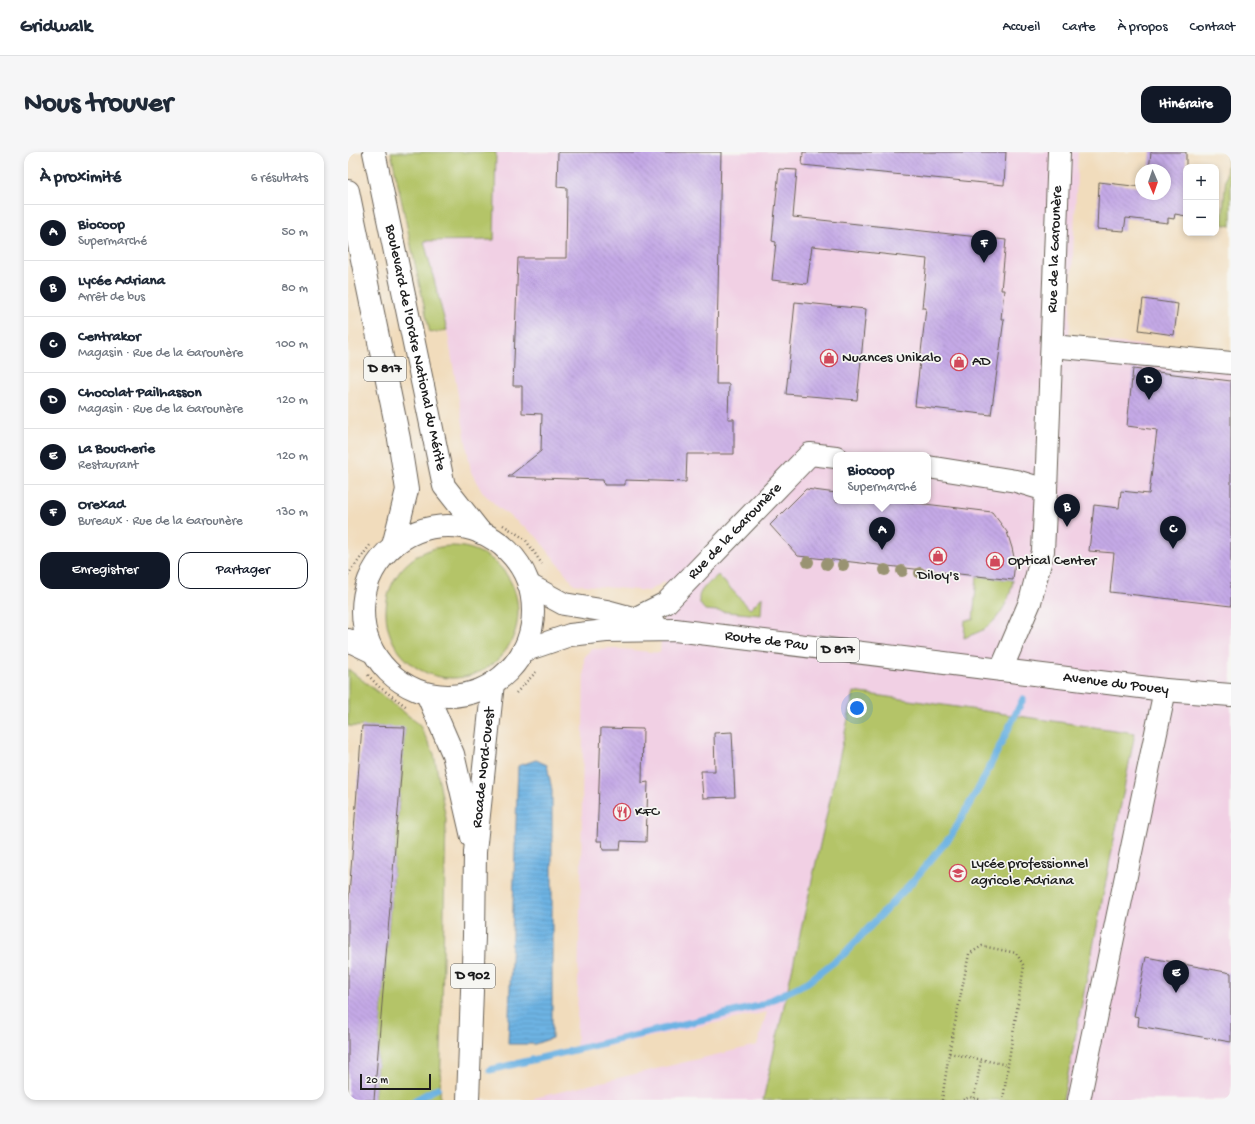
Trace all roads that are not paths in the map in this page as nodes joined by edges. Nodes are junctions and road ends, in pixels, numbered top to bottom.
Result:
1 (374, 152) edge
2 (1059, 152) edge
3 (348, 191) edge
4 (1052, 346) junction
5 (1231, 363) edge
6 (833, 457) edge
7 (931, 467) edge
8 (1046, 490) junction
9 (481, 533) junction
10 (393, 546) junction
11 (529, 585) junction
12 (357, 594) edge
13 (636, 618) junction
14 (675, 630) junction
15 (348, 640) edge
16 (523, 652) junction
17 (369, 661) junction
18 (1000, 670) junction
19 (493, 683) junction
20 (1165, 690) junction
21 (428, 694) junction
22 (1231, 696) edge
23 (475, 852) junction
24 (468, 1100) edge
25 (1079, 1100) edge

1 - 9 main road, Boulevard de l'Ordre National du Mérite / D 817
2 - 4 main road, Rue de la Garounère
3 - 10 main road, D 817
4 - 5 main road
4 - 8 main road, Rue de la Garounère
6 - 13 main road, Rue de la Garounère
7 - 8 main road
8 - 18 main road, Rue de la Garounère
9 - 10 main road
9 - 11 main road
10 - 12 main road
11 - 13 main road, Route de Pau / D 817
11 - 16 main road
12 - 17 main road
13 - 14 main road, Route de Pau / D 817
14 - 16 main road, Route de Pau / D 817
14 - 18 main road, Route de Pau / D 817
15 - 17 main road
16 - 19 main road
17 - 21 main road
18 - 20 main road, Avenue du Pouey / D 817
19 - 21 main road
19 - 23 main road, Rocade Nord-Ouest / D 902
20 - 22 main road, Avenue du Pouey / D 817
20 - 25 main road
21 - 23 main road, Rocade Nord-Ouest / D 902
23 - 24 main road, Rocade Nord-Ouest / D 902

